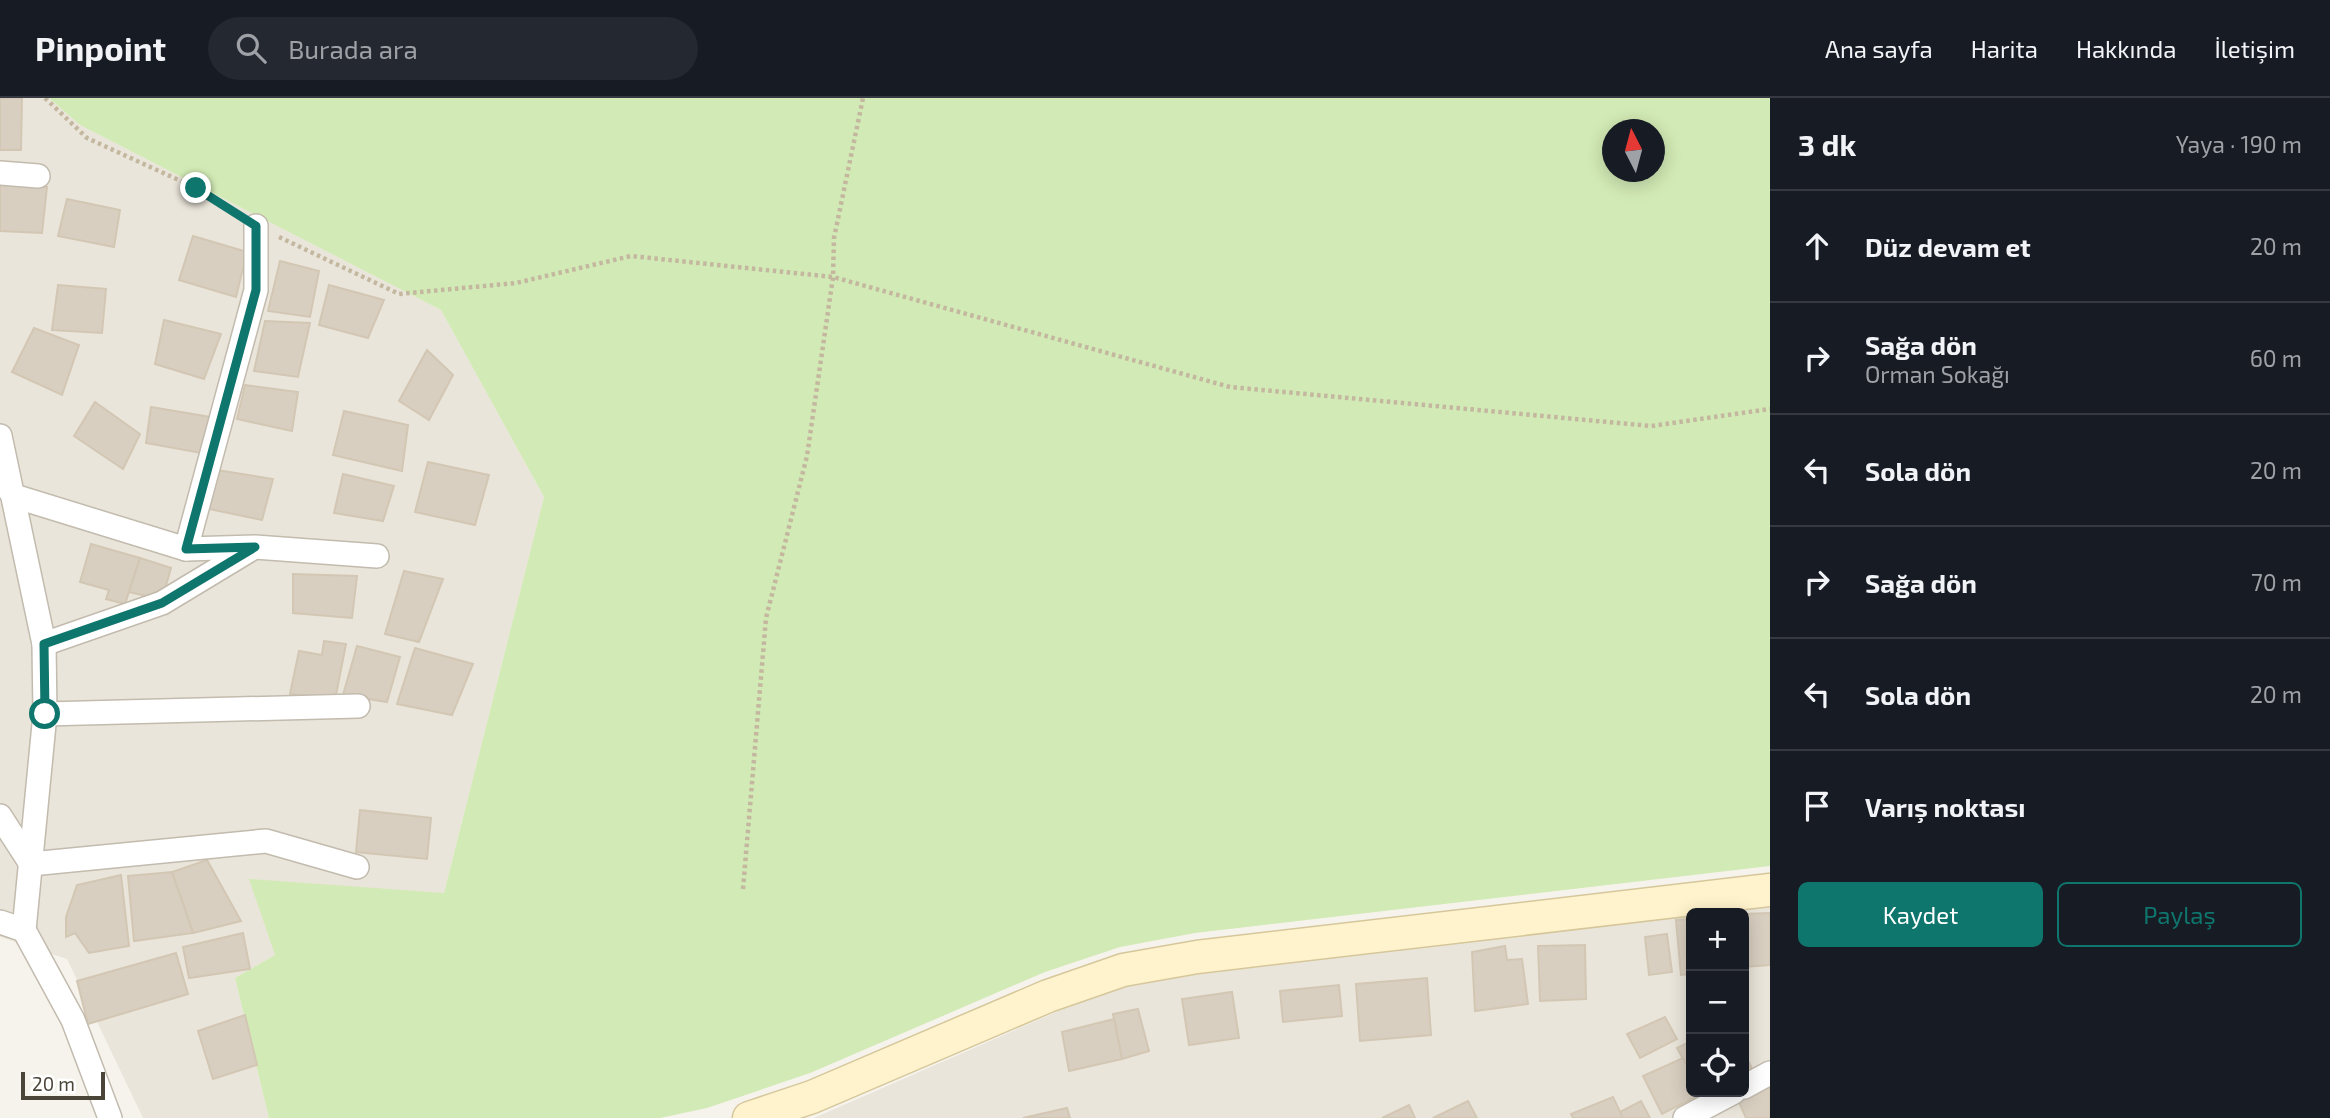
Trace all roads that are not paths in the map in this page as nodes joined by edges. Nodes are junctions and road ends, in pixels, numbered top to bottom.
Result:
1 (0, 173) edge
2 (37, 176) dead end
3 (256, 226) road end
4 (0, 436) edge
5 (7, 487) edge
6 (255, 547) junction
7 (186, 549) junction
8 (377, 556) dead end
9 (44, 644) junction
10 (358, 706) dead end
11 (45, 714) junction
12 (0, 816) edge
13 (31, 864) junction
14 (357, 867) dead end
15 (1770, 890) edge
16 (0, 922) edge
17 (24, 930) junction
18 (1770, 1073) edge
19 (1749, 1084) edge
20 (1725, 1097) edge
21 (110, 1118) edge
22 (750, 1118) edge
23 (1685, 1118) edge

1 - 2 street
3 - 7 street
4 - 5 street
5 - 7 street
5 - 9 street
6 - 7 street
6 - 8 street
6 - 9 street
9 - 11 street
10 - 11 street
11 - 13 street
12 - 13 street
13 - 14 street
13 - 17 street
15 - 22 main road
16 - 17 street
17 - 21 street
18 - 19 street
20 - 23 street

